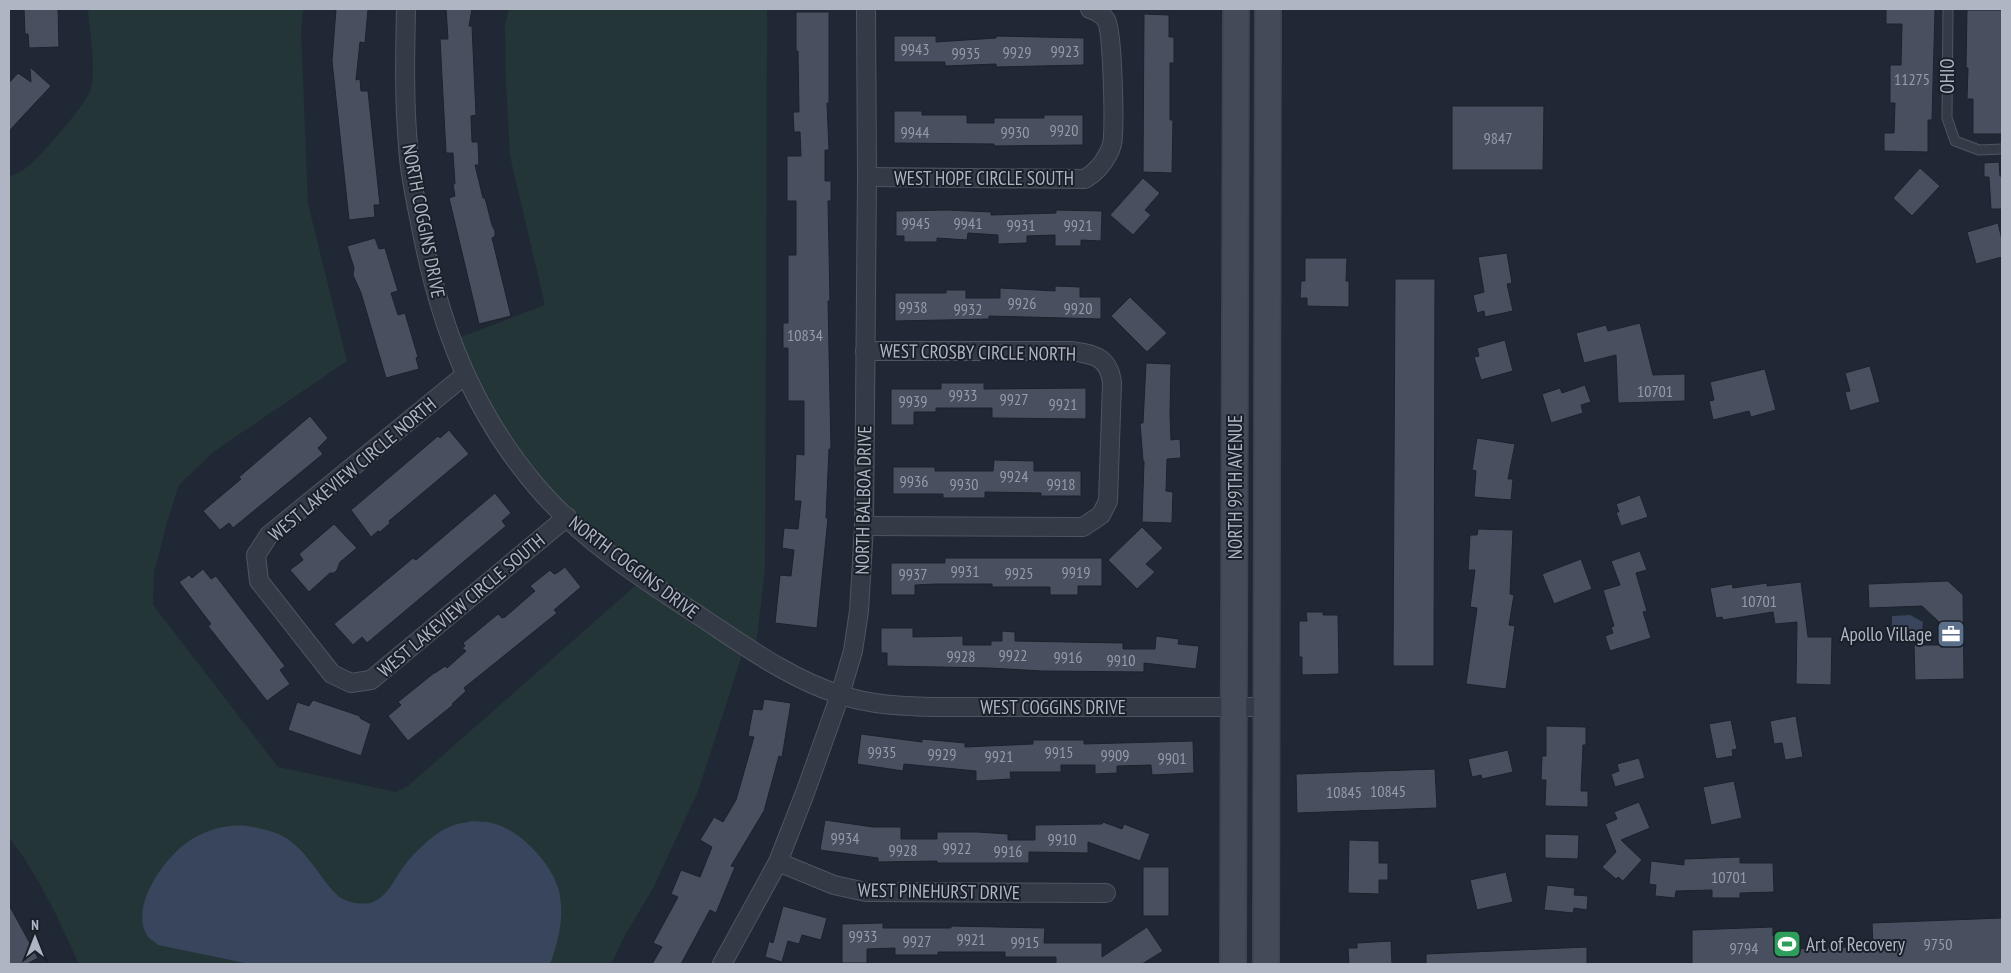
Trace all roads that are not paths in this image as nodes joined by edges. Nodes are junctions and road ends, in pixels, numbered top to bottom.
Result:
1 (406, 9) edge
2 (866, 9) edge
3 (1090, 9) edge
4 (1236, 9) edge
5 (1268, 9) edge
6 (1948, 9) edge
7 (2002, 149) edge
8 (867, 177) junction
9 (865, 351) junction
10 (464, 375) junction
11 (567, 517) junction
12 (864, 526) junction
13 (351, 683) joint
14 (840, 695) junction
15 (1234, 706) junction
16 (1267, 707) junction
17 (778, 862) junction
18 (1106, 893) dead end
19 (1233, 939) junction
20 (1266, 940) junction
21 (722, 964) edge
22 (1233, 964) edge
23 (1266, 964) edge

1 - 10 street, NORTH COGGINS DRIVE
2 - 8 street, NORTH BALBOA DRIVE
3 - 8 street, WEST HOPE CIRCLE SOUTH
4 - 15 main road, NORTH 99TH AVENUE
5 - 16 main road, NORTH 99TH AVENUE
6 - 7 lane, OHIO
8 - 9 street, NORTH BALBOA DRIVE
9 - 12 street, NORTH BALBOA DRIVE
9 - 12 street, WEST CROSBY CIRCLE NORTH
10 - 11 street, NORTH COGGINS DRIVE
10 - 13 street, WEST LAKEVIEW CIRCLE NORTH
11 - 13 street, WEST LAKEVIEW CIRCLE SOUTH
11 - 14 street, NORTH COGGINS DRIVE
12 - 14 street, NORTH BALBOA DRIVE
14 - 15 street, WEST COGGINS DRIVE
14 - 17 street, NORTH BALBOA DRIVE
15 - 16 street, WEST COGGINS DRIVE
15 - 19 main road, NORTH 99TH AVENUE
16 - 20 main road, NORTH 99TH AVENUE
17 - 18 street, WEST PINEHURST DRIVE
17 - 21 street, NORTH BALBOA DRIVE
19 - 20 main road
19 - 22 main road, NORTH 99TH AVENUE
20 - 23 main road, NORTH 99TH AVENUE

